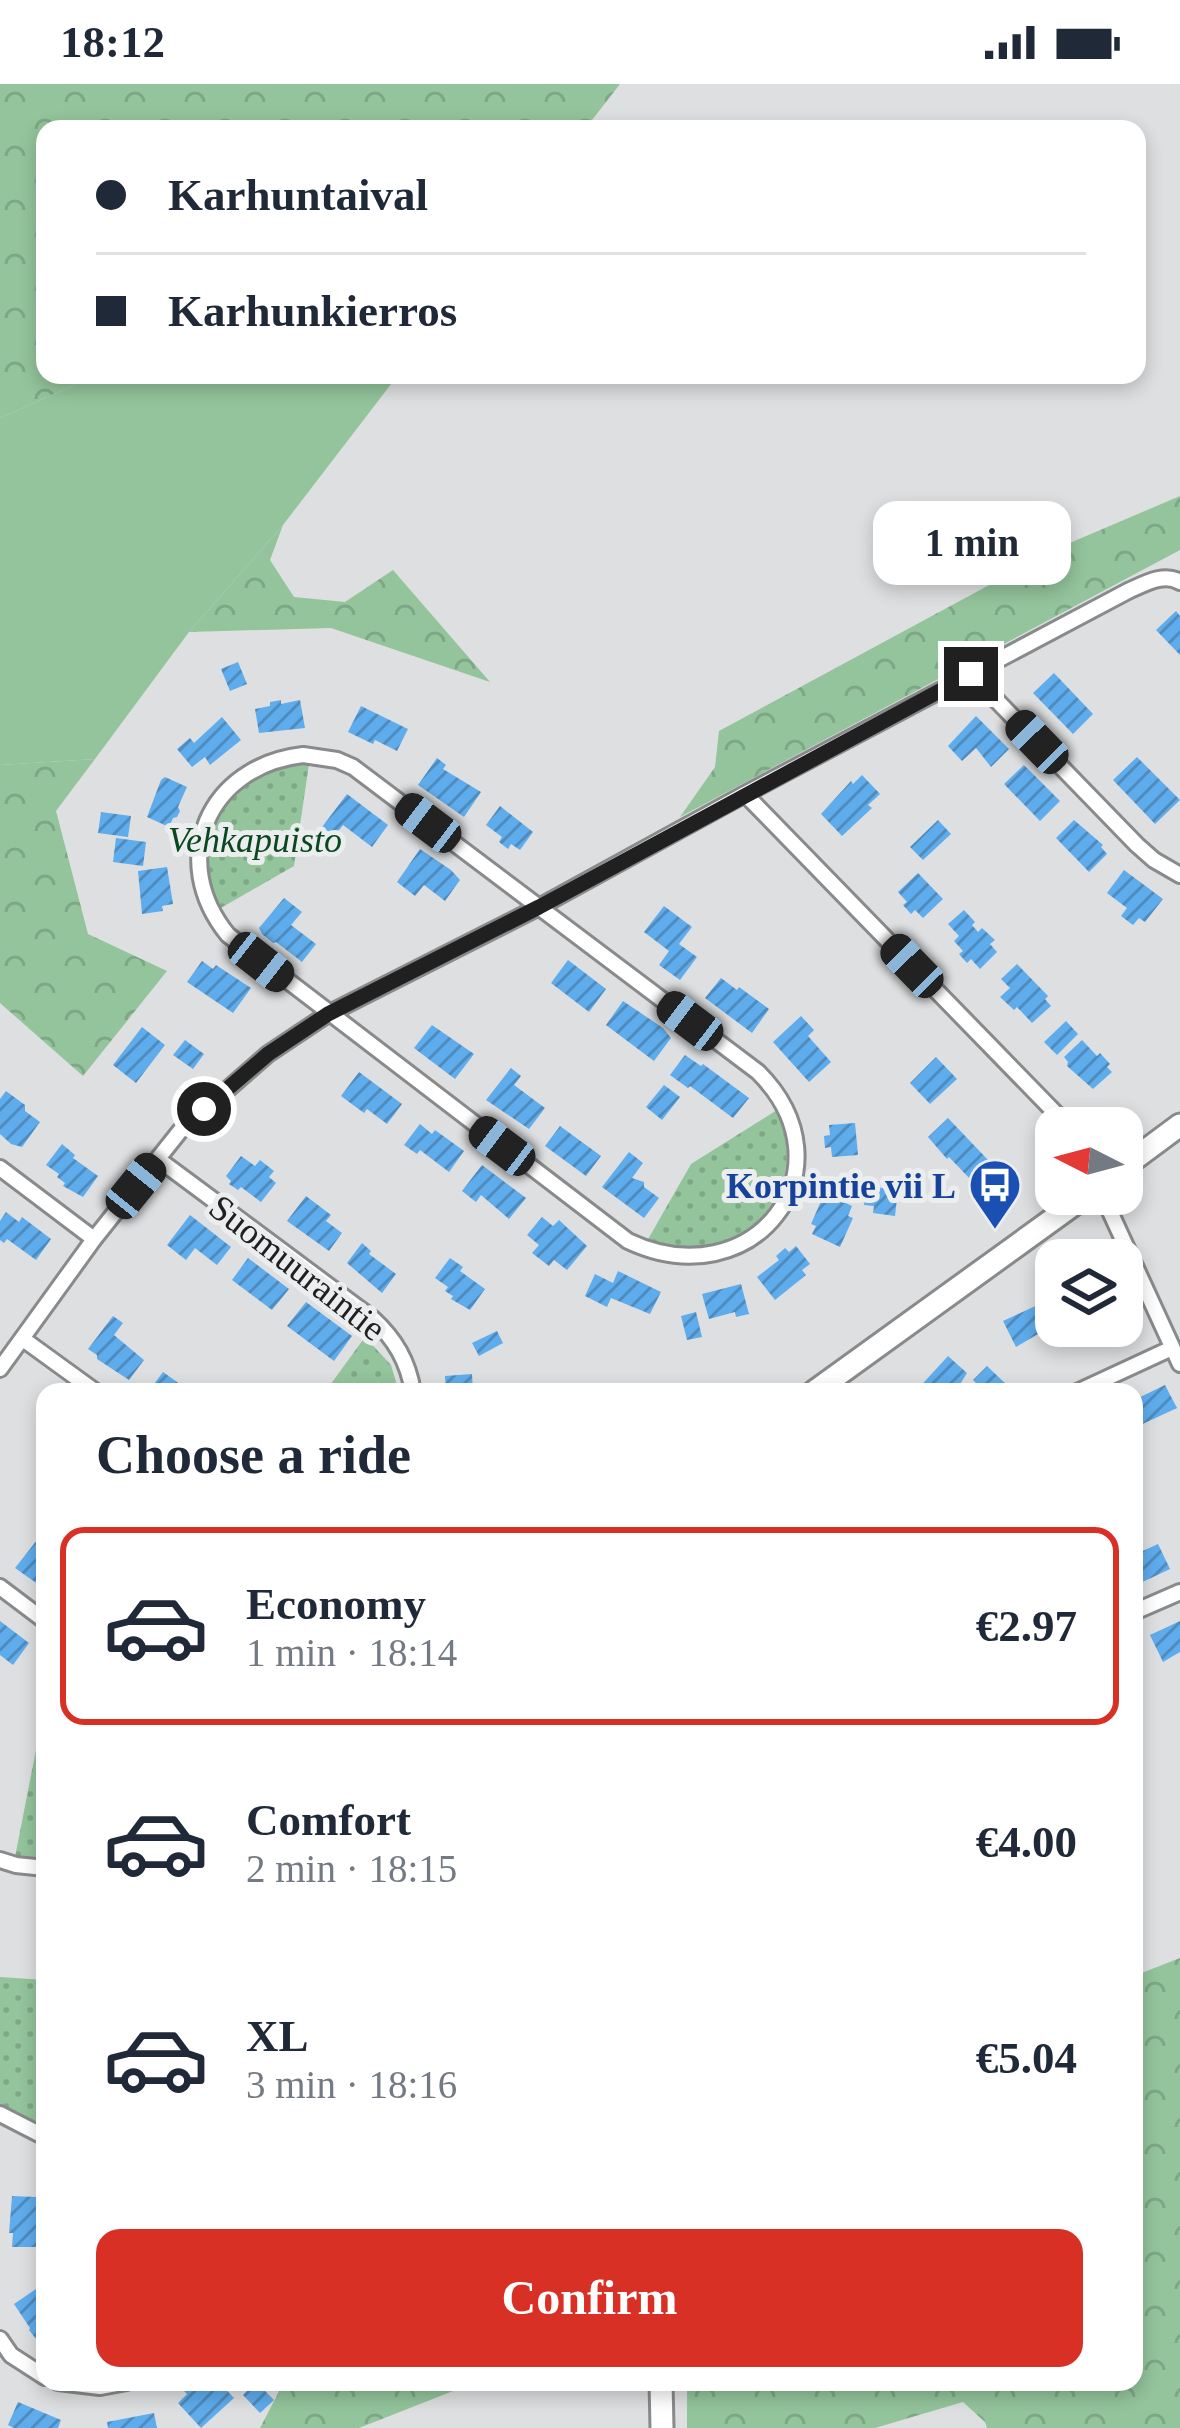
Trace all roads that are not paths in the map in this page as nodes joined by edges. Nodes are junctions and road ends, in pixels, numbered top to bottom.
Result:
1 (1180, 582) edge
2 (971, 674) junction
3 (745, 794) junction
4 (1180, 875) edge
5 (539, 907) junction
6 (328, 1014) junction
7 (1050, 1107) edge
8 (1180, 1125) edge
9 (1143, 1152) edge
10 (158, 1159) junction
11 (0, 1168) edge
12 (1059, 1215) edge
13 (1112, 1215) edge
14 (94, 1239) junction
15 (23, 1339) junction
16 (1172, 1348) junction
17 (1180, 1364) edge
18 (0, 1369) edge
19 (84, 1383) edge
20 (411, 1383) edge
21 (826, 1383) edge
22 (1096, 1383) edge
23 (0, 1588) edge
24 (1180, 1592) edge
25 (1143, 1608) edge
26 (36, 1614) edge
27 (0, 1860) edge
28 (36, 1867) edge
29 (0, 2114) edge
30 (36, 2132) edge
31 (0, 2339) edge
32 (36, 2371) edge
33 (661, 2391) edge
34 (662, 2428) edge

1 - 2 street
2 - 3 street
2 - 4 street
3 - 5 street
3 - 7 street
5 - 6 street
5 - 6 street
5 - 6 street
6 - 10 street
8 - 9 street
10 - 14 street
10 - 20 street, Suomuuraintie
11 - 14 street
12 - 21 street
13 - 16 street
14 - 15 street
15 - 18 street
15 - 19 street
16 - 17 street
16 - 22 street
23 - 26 street
24 - 25 street
27 - 28 street
29 - 30 street
31 - 32 street
33 - 34 street

